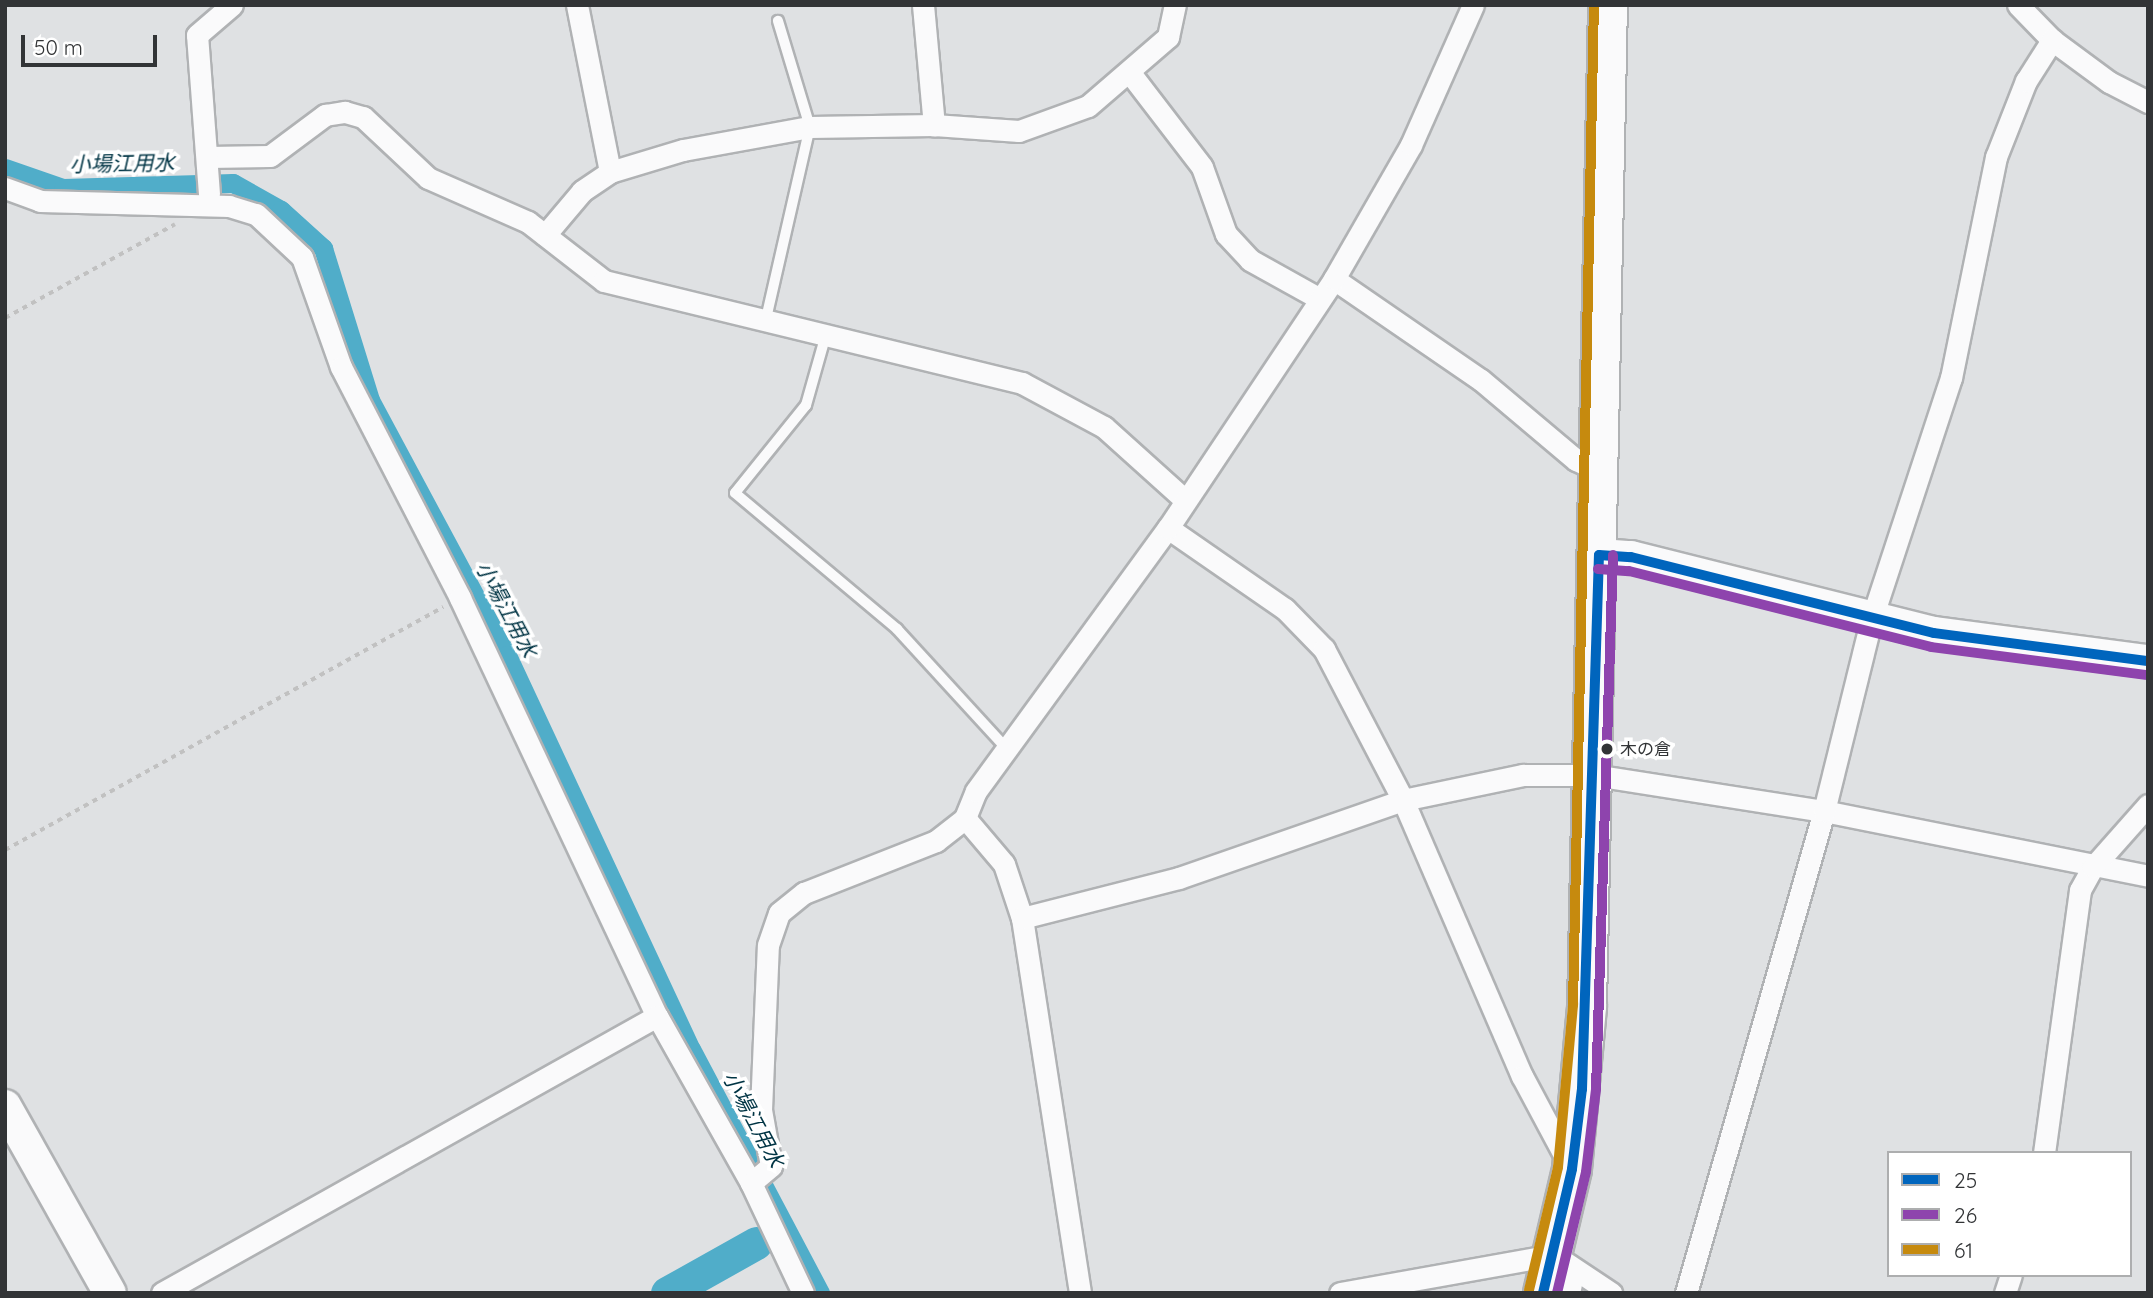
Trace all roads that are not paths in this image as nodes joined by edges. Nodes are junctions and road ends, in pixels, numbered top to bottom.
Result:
1 (232, 5) edge
2 (577, 5) edge
3 (923, 5) edge
4 (1175, 5) edge
5 (1473, 5) edge
6 (1608, 5) edge
7 (2018, 5) edge
8 (778, 21) dead end
9 (2052, 40) junction
10 (1130, 73) junction
11 (2148, 102) edge
12 (934, 125) junction
13 (810, 127) junction
14 (208, 163) junction
15 (610, 172) junction
16 (5, 188) edge
17 (206, 198) junction
18 (545, 235) junction
19 (1334, 279) junction
20 (1320, 299) junction
21 (765, 323) junction
22 (825, 338) junction
23 (1602, 472) junction
24 (1184, 499) junction
25 (1168, 528) junction
26 (1599, 555) junction
27 (1871, 621) junction
28 (2148, 661) edge
29 (1008, 750) junction
30 (1594, 775) junction
31 (1403, 800) junction
32 (2148, 805) edge
33 (1824, 811) junction
34 (965, 818) junction
35 (2092, 867) junction
36 (2148, 876) edge
37 (1022, 918) junction
38 (657, 1016) junction
39 (5, 1106) edge
40 (2044, 1151) edge
41 (1572, 1169) junction
42 (760, 1176) junction
43 (1564, 1263) junction
44 (1380, 1288) edge
45 (110, 1293) edge
46 (162, 1293) edge
47 (803, 1293) edge
48 (1080, 1293) edge
49 (1340, 1293) edge
50 (1543, 1293) edge
51 (1569, 1293) edge
52 (1611, 1293) edge
53 (1686, 1293) edge

1 - 14 street
2 - 15 street
3 - 12 street
4 - 10 street
5 - 19 street
6 - 23 highway
7 - 9 street
8 - 13 lane
9 - 11 street
9 - 27 street
10 - 12 street
10 - 20 street
12 - 13 street
13 - 15 street
13 - 21 lane
14 - 17 street
14 - 18 street
15 - 18 street
16 - 17 street
17 - 38 street
18 - 21 street
19 - 20 street
19 - 23 street
20 - 24 street
21 - 22 street
22 - 24 street
22 - 29 lane
23 - 26 highway
24 - 25 street
25 - 29 street
25 - 31 street
26 - 27 street
26 - 30 highway
27 - 28 street
27 - 33 street
29 - 34 street
30 - 31 street
30 - 33 street
30 - 41 highway
31 - 37 street
31 - 41 street
32 - 35 street
33 - 35 street
33 - 53 street
34 - 37 street
34 - 42 street
35 - 36 street
35 - 40 street
37 - 48 street
38 - 42 street
38 - 46 street
39 - 45 street
41 - 43 highway
42 - 47 street
43 - 44 street
43 - 50 highway
43 - 51 street
43 - 52 street
44 - 49 street

